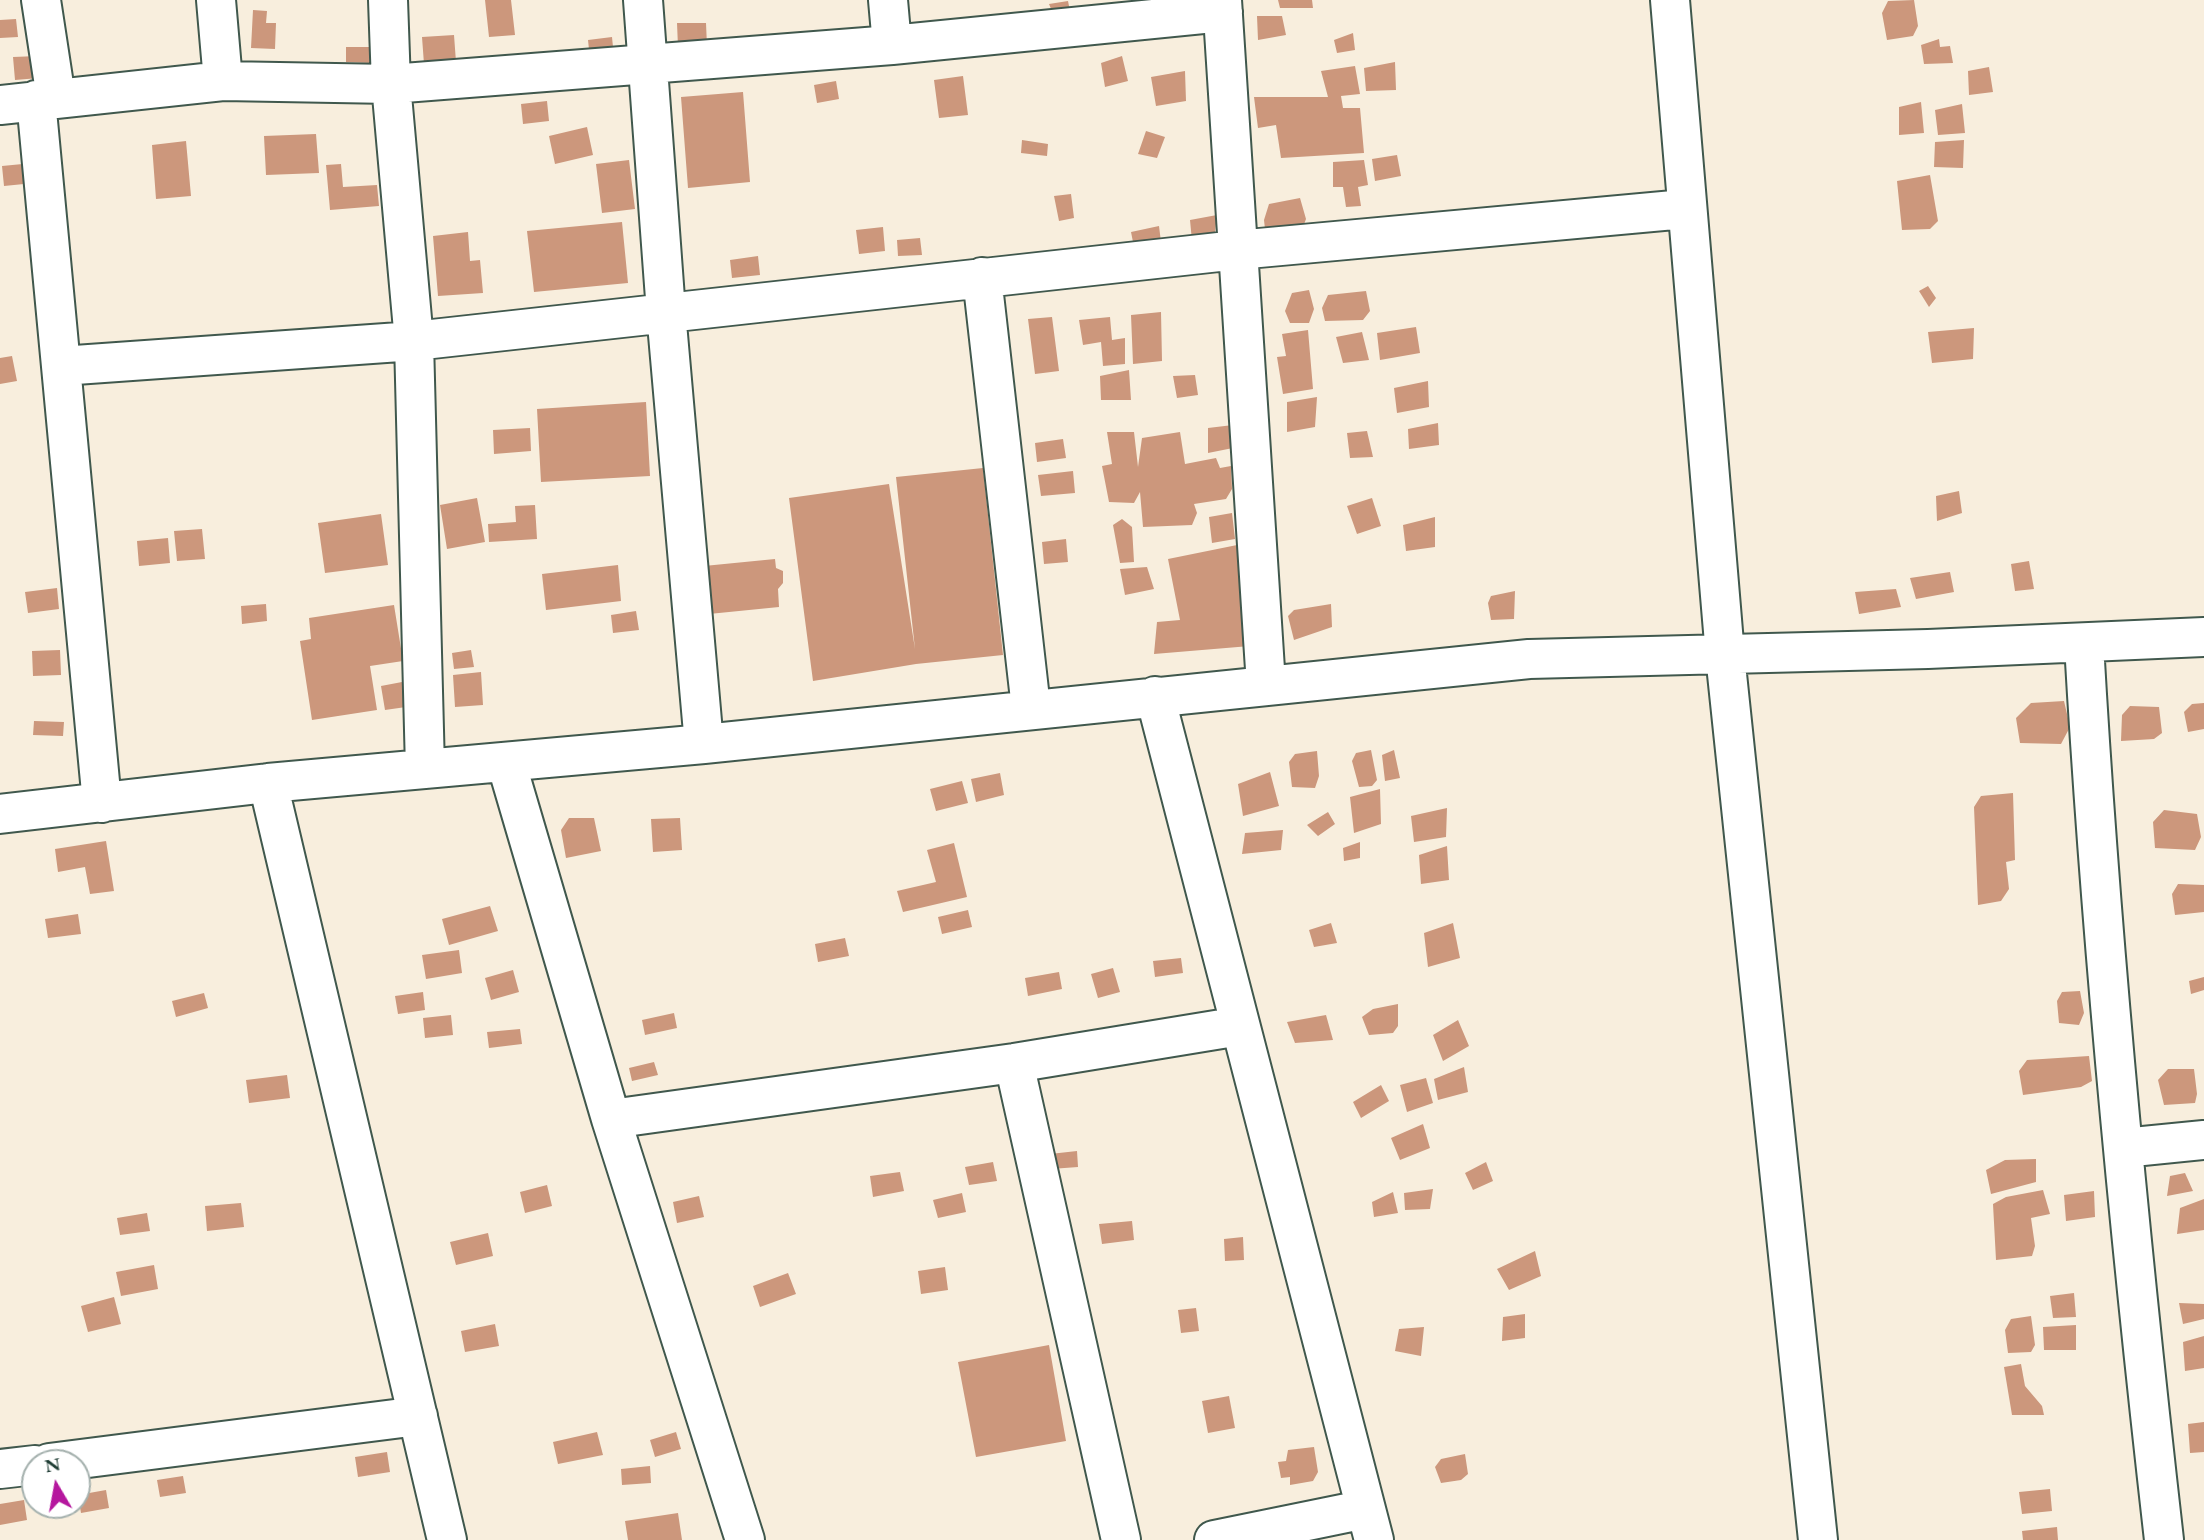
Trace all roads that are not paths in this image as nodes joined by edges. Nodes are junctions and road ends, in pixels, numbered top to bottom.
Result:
1 (41, 0) edge
2 (216, 0) edge
3 (388, 0) edge
4 (643, 0) edge
5 (888, 0) edge
6 (1670, 0) edge
7 (1222, 6) edge
8 (892, 45) junction
9 (647, 62) junction
10 (223, 81) junction
11 (391, 84) junction
12 (31, 101) edge
13 (1685, 209) junction
14 (1237, 250) junction
15 (982, 276) junction
16 (666, 312) junction
17 (414, 341) junction
18 (61, 366) junction
19 (2204, 637) edge
20 (2084, 644) junction
21 (1725, 655) junction
22 (1266, 685) junction
23 (1155, 696) junction
24 (1031, 708) junction
25 (704, 744) junction
26 (506, 762) junction
27 (425, 769) junction
28 (268, 783) junction
29 (102, 803) junction
30 (0, 814) edge
31 (1240, 1026) junction
32 (1014, 1063) junction
33 (611, 1119) junction
34 (2204, 1140) edge
35 (2123, 1148) junction
36 (418, 1416) junction
37 (91, 1458) edge
38 (21, 1467) edge
39 (0, 1469) edge
40 (1370, 1525) edge
41 (447, 1540) edge
42 (745, 1540) edge
43 (1121, 1540) edge
44 (1214, 1540) edge
45 (1818, 1540) edge
46 (2164, 1540) edge

1 - 12 street
2 - 10 street
3 - 11 street
4 - 9 street
5 - 8 street
6 - 13 street
7 - 8 street
7 - 14 street
8 - 9 street
9 - 11 street
9 - 16 street
10 - 11 street
10 - 12 street
11 - 17 street
12 - 18 street
13 - 14 street
13 - 21 street
14 - 15 street
14 - 22 street
15 - 16 street
15 - 24 street
16 - 17 street
16 - 25 street
17 - 18 street
17 - 27 street
18 - 29 street
19 - 20 street
20 - 21 street
20 - 35 street
21 - 22 street
21 - 45 street
22 - 23 street
23 - 24 street
23 - 31 street
24 - 25 street
25 - 26 street
26 - 27 street
26 - 33 street
27 - 28 street
28 - 29 street
28 - 36 street
29 - 30 street
31 - 32 street
31 - 40 street
32 - 33 street
32 - 43 street
33 - 42 street
34 - 35 street
35 - 46 street
36 - 37 street
36 - 41 street
38 - 39 street
40 - 44 street

